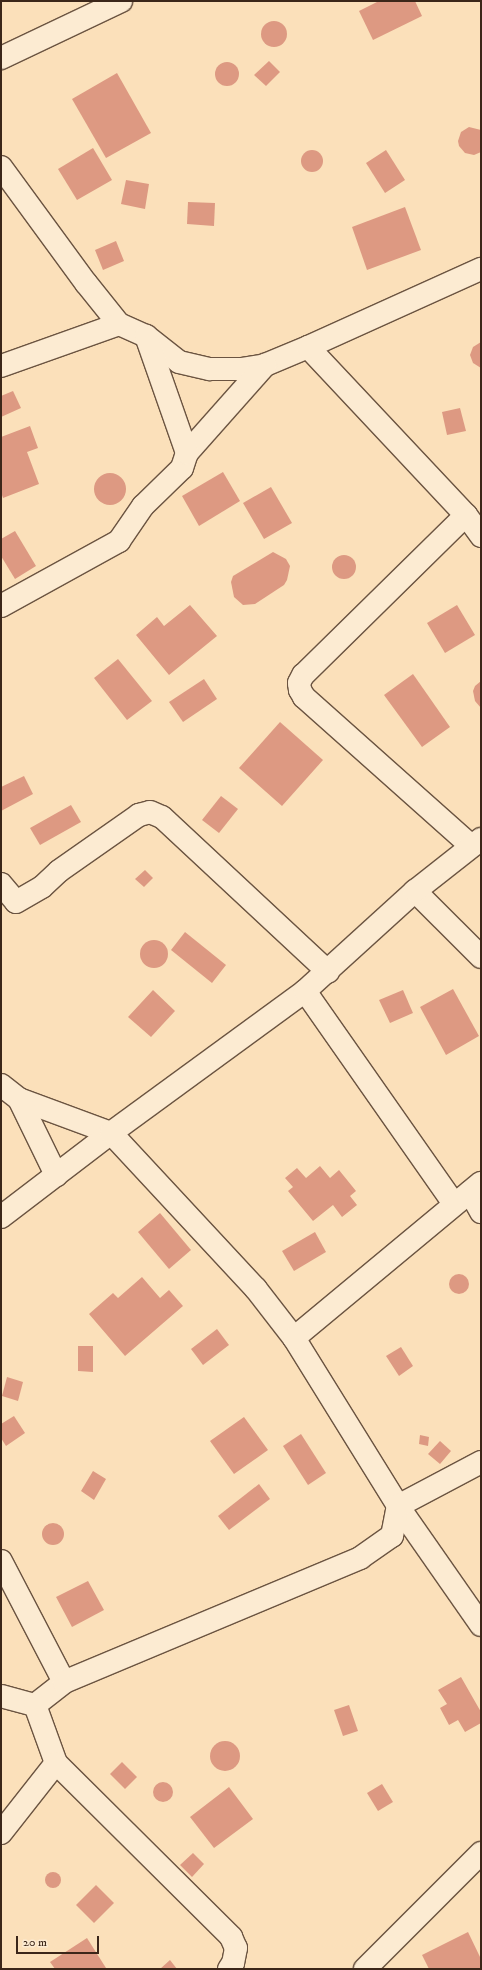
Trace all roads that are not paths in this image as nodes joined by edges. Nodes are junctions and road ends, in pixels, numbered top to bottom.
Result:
1 (121, 1) edge
2 (1, 58) edge
3 (1, 167) edge
4 (481, 269) edge
5 (118, 324) junction
6 (146, 336) junction
7 (308, 347) junction
8 (266, 365) junction
9 (1, 366) edge
10 (187, 453) junction
11 (466, 515) junction
12 (481, 536) edge
13 (1, 606) edge
14 (476, 843) edge
15 (1, 884) edge
16 (415, 891) junction
17 (481, 957) edge
18 (328, 972) junction
19 (305, 991) junction
20 (1, 1085) edge
21 (20, 1099) junction
22 (111, 1133) junction
23 (56, 1174) junction
24 (468, 1193) edge
25 (481, 1212) edge
26 (1, 1217) edge
27 (294, 1338) junction
28 (481, 1462) edge
29 (398, 1506) junction
30 (1, 1561) edge
31 (481, 1625) edge
32 (64, 1682) junction
33 (1, 1696) edge
34 (35, 1705) junction
35 (56, 1763) junction
36 (1, 1833) edge
37 (481, 1853) edge
38 (229, 1969) edge
39 (366, 1969) edge

1 - 2 street
3 - 5 street
4 - 7 street
5 - 6 street
5 - 9 street
6 - 8 street
6 - 10 street
7 - 8 street
7 - 11 street
8 - 10 street
10 - 13 street
11 - 12 street
11 - 14 street
14 - 16 street
15 - 18 street
16 - 17 street
16 - 18 street
18 - 19 street
19 - 22 street
19 - 24 street
20 - 21 street
21 - 22 street
21 - 23 street
22 - 23 street
22 - 27 street
23 - 26 street
24 - 25 street
24 - 27 street
27 - 29 street
28 - 29 street
29 - 31 street
29 - 32 street
30 - 32 street
32 - 34 street
33 - 34 street
34 - 35 street
35 - 36 street
35 - 38 street
37 - 39 street

